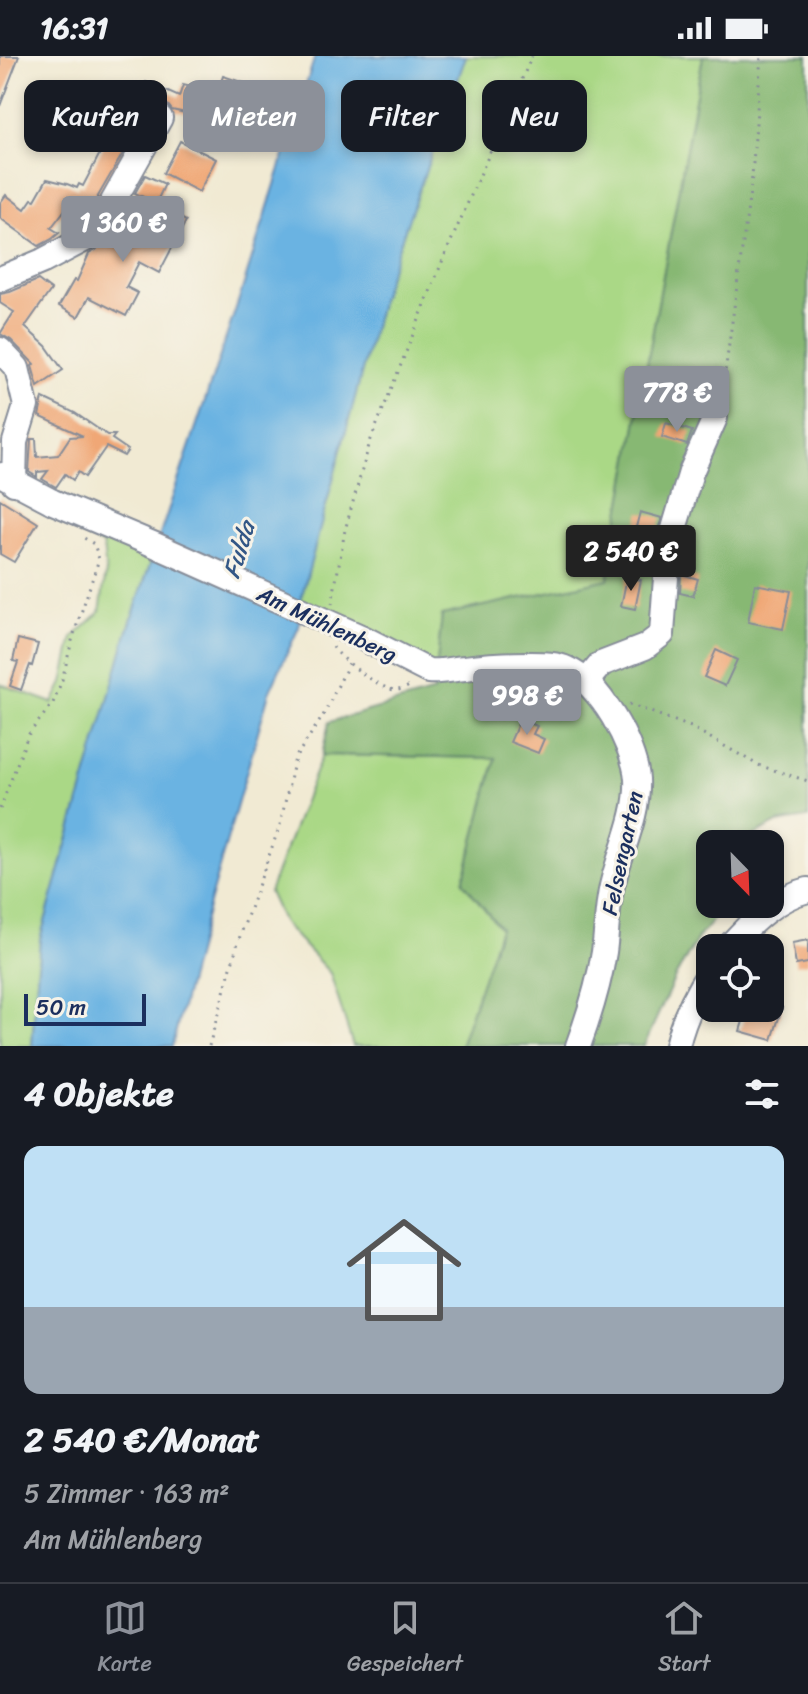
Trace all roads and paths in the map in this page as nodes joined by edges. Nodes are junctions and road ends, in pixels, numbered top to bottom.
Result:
1 (532, 56) edge
2 (761, 56) edge
3 (141, 152) edge
4 (0, 279) edge
5 (0, 350) edge
6 (715, 418) joint
7 (7, 478) edge
8 (82, 538) dead end
9 (332, 603) dead end
10 (330, 640) dead end
11 (349, 663) junction
12 (428, 671) junction
13 (597, 696) junction
14 (808, 781) edge
15 (0, 809) edge
16 (808, 890) edge
17 (740, 934) edge
18 (696, 995) edge
19 (209, 1046) edge
20 (578, 1046) edge
21 (677, 1046) edge

1 - 9 path
2 - 6 path
3 - 4 street
5 - 7 street
6 - 13 street
7 - 12 street, Am Mühlenberg, bridge
8 - 15 path
10 - 11 path
11 - 12 path
11 - 19 path
12 - 13 street
13 - 14 path
13 - 20 street, Felsengarten
16 - 17 street
18 - 21 street

